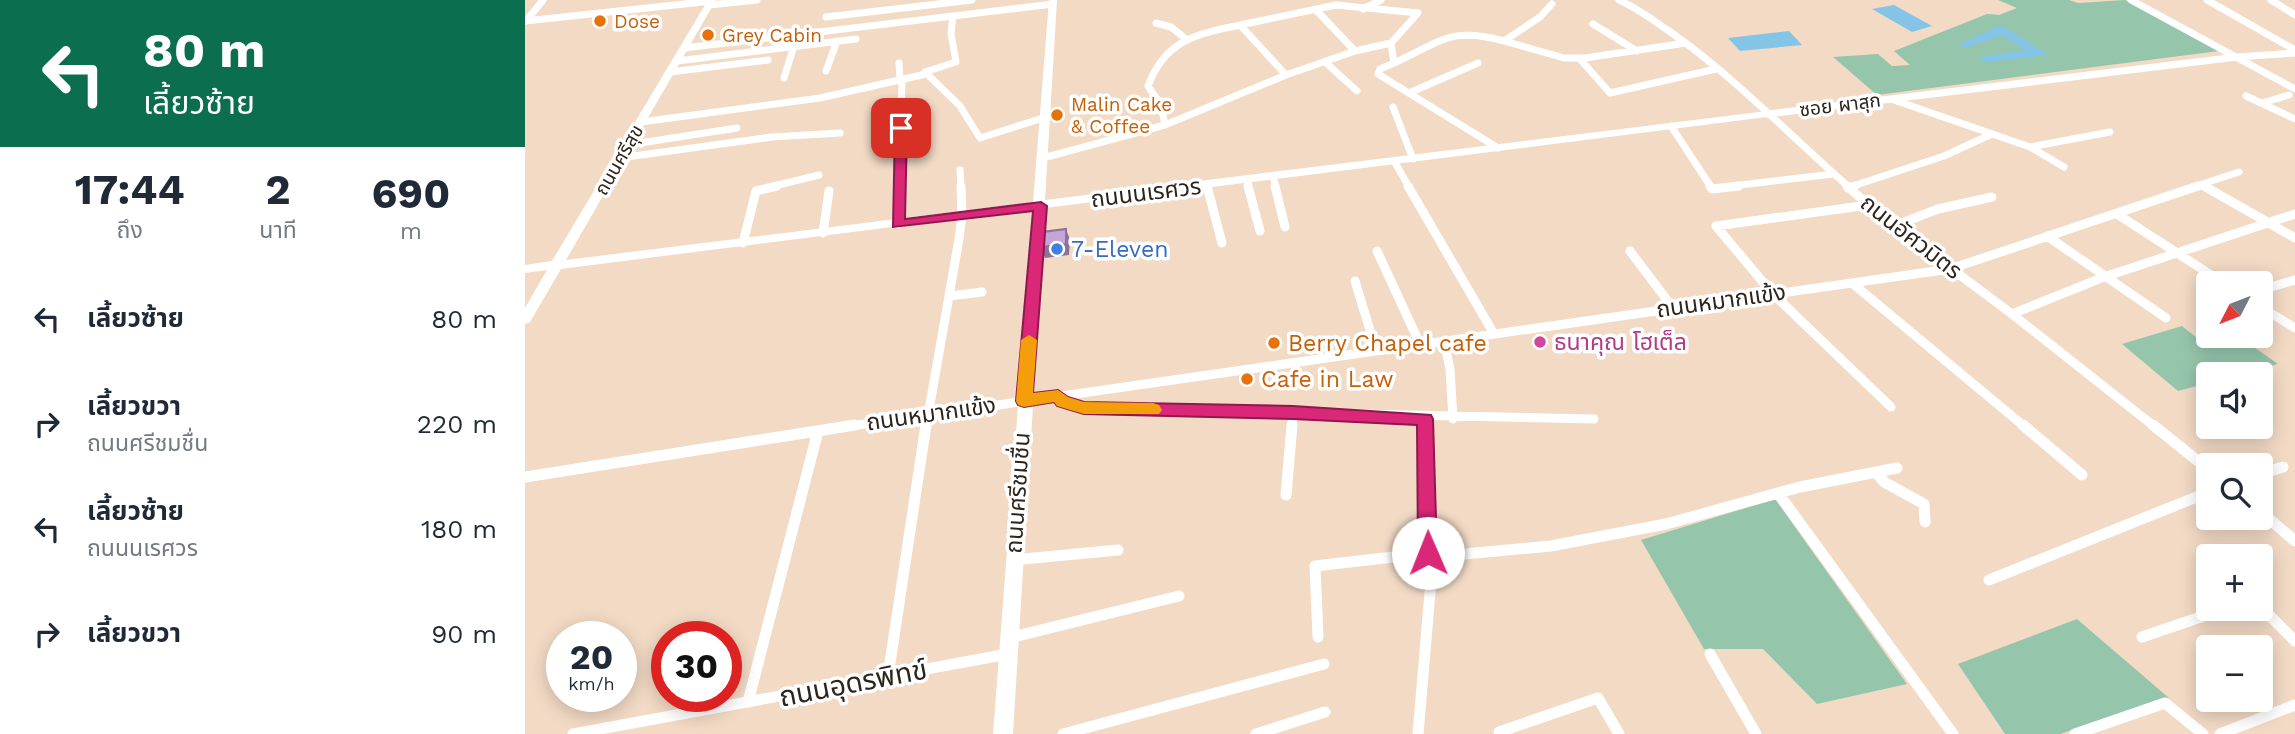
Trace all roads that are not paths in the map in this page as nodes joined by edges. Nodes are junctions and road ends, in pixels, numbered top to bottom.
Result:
1 (543, 0) edge
2 (636, 0) edge
3 (757, 0) edge
4 (972, 0) edge
5 (1381, 0) edge
6 (1619, 0) edge
7 (2131, 0) edge
8 (2207, 0) edge
9 (2271, 0) edge
10 (711, 2) edge
11 (1053, 2) edge
12 (1552, 4) dead end
13 (1363, 9) junction
14 (629, 10) junction
15 (1316, 10) junction
16 (2295, 15) edge
17 (953, 16) junction
18 (826, 17) dead end
19 (526, 21) edge
20 (1156, 23) dead end
21 (1593, 24) dead end
22 (1241, 25) junction
23 (856, 39) dead end
24 (1186, 39) junction
25 (837, 41) junction
26 (1504, 41) junction
27 (1391, 43) junction
28 (1686, 43) junction
29 (794, 47) junction
30 (684, 48) junction
31 (1355, 51) junction
32 (1637, 51) junction
33 (2295, 52) edge
34 (2238, 57) junction
35 (1579, 58) junction
36 (768, 60) dead end
37 (677, 61) junction
38 (1325, 62) junction
39 (899, 63) dead end
40 (1394, 63) junction
41 (1479, 63) dead end
42 (1716, 69) junction
43 (826, 71) dead end
44 (670, 72) junction
45 (926, 74) junction
46 (1286, 75) junction
47 (785, 78) dead end
48 (901, 81) junction
49 (1357, 91) dead end
50 (2292, 92) edge
51 (1409, 93) junction
52 (2246, 96) dead end
53 (1890, 98) junction
54 (2262, 103) junction
55 (1393, 107) dead end
56 (1767, 114) junction
57 (1046, 117) junction
58 (2294, 118) edge
59 (641, 122) junction
60 (1165, 125) junction
61 (1671, 126) junction
62 (737, 128) dead end
63 (2110, 132) dead end
64 (840, 133) dead end
65 (1992, 134) junction
66 (627, 145) junction
67 (2030, 147) junction
68 (1498, 148) junction
69 (619, 158) junction
70 (1044, 158) junction
71 (1413, 159) junction
72 (1394, 161) junction
73 (2064, 167) dead end
74 (960, 170) dead end
75 (2239, 172) dead end
76 (1833, 174) junction
77 (819, 175) dead end
78 (1273, 177) junction
79 (1247, 180) junction
80 (1207, 185) junction
81 (2204, 186) junction
82 (1848, 188) junction
83 (829, 191) dead end
84 (1992, 197) dead end
85 (1868, 205) junction
86 (1041, 206) junction
87 (2117, 214) junction
88 (2295, 214) edge
89 (962, 216) junction
90 (2269, 222) junction
91 (898, 224) junction
92 (1894, 226) junction
93 (1285, 227) dead end
94 (1260, 231) dead end
95 (823, 233) junction
96 (2047, 236) junction
97 (2295, 238) edge
98 (743, 243) junction
99 (1222, 243) dead end
100 (1377, 251) dead end
101 (1630, 251) dead end
102 (2178, 253) junction
103 (557, 265) junction
104 (525, 269) edge
105 (1950, 269) junction
106 (2205, 271) edge
107 (2104, 276) junction
108 (2295, 280) edge
109 (1355, 281) dead end
110 (1852, 283) junction
111 (2273, 286) edge
112 (982, 292) dead end
113 (1773, 294) junction
114 (950, 296) junction
115 (1674, 308) junction
116 (2012, 314) junction
117 (2273, 314) edge
118 (2166, 318) dead end
119 (525, 319) edge
120 (2295, 328) edge
121 (1494, 334) junction
122 (1444, 341) junction
123 (1420, 344) junction
124 (1376, 351) junction
125 (1058, 396) junction
126 (1024, 401) junction
127 (1891, 407) dead end
128 (1293, 413) junction
129 (929, 414) junction
130 (1425, 419) junction
131 (1453, 419) junction
132 (1594, 419) dead end
133 (818, 431) junction
134 (2196, 460) edge
135 (2283, 467) dead end
136 (1897, 468) dead end
137 (2273, 470) edge
138 (1875, 472) junction
139 (2082, 475) dead end
140 (525, 477) edge
141 (1778, 493) junction
142 (1286, 495) dead end
143 (2196, 497) edge
144 (1925, 522) dead end
145 (2273, 522) edge
146 (2295, 541) edge
147 (1118, 550) dead end
148 (1431, 555) junction
149 (1014, 560) junction
150 (1989, 580) dead end
151 (1179, 596) dead end
152 (2196, 619) edge
153 (2273, 619) edge
154 (1318, 637) dead end
155 (2142, 637) dead end
156 (1009, 638) junction
157 (2295, 641) edge
158 (1008, 654) junction
159 (1710, 654) dead end
160 (1324, 664) dead end
161 (888, 676) junction
162 (748, 702) junction
163 (2295, 705) edge
164 (1325, 712) dead end
165 (1499, 732) dead end
166 (573, 734) edge
167 (1003, 734) edge
168 (1063, 734) edge
169 (1256, 734) edge
170 (1418, 734) edge
171 (1619, 734) edge
172 (1756, 734) edge
173 (1953, 734) edge
174 (2075, 734) edge
175 (2203, 734) edge
176 (2220, 734) edge

1 - 19 street
2 - 14 street
3 - 10 street
4 - 18 street
5 - 13 street
6 - 28 street, ถนนอัศวมิตร
7 - 34 street
8 - 33 street
9 - 16 street
10 - 14 street
10 - 30 street, ถนนศรีสุข
11 - 17 street
11 - 57 street, ถนนศรีชมชื่น
12 - 26 street
13 - 15 street
13 - 27 street
14 - 19 street
15 - 22 street
15 - 31 street
17 - 30 street
17 - 45 street
20 - 24 street
21 - 32 street
22 - 24 street
22 - 46 street
23 - 25 street
24 - 60 street
25 - 29 street
25 - 43 street
26 - 35 street
26 - 40 street
27 - 31 street
27 - 40 street
28 - 32 street
28 - 42 street, ถนนอัศวมิตร
29 - 37 street
29 - 47 street
30 - 37 street, ถนนศรีสุข
31 - 38 street
32 - 35 street
33 - 34 street, ซอย ผาสุก
34 - 50 street
34 - 53 street, ซอย ผาสุก
35 - 42 street
36 - 44 street
37 - 44 street, ถนนศรีสุข
38 - 46 street
38 - 49 street
39 - 48 street
40 - 51 street
41 - 51 street
42 - 56 street, ถนนอัศวมิตร
44 - 59 street, ถนนศรีสุข
45 - 48 street
45 - 57 street
46 - 60 street
48 - 59 street
48 - 91 street
50 - 54 street
51 - 68 street
52 - 54 street
53 - 56 street, ซอย ผาสุก
53 - 65 street
54 - 58 street
55 - 71 street
56 - 61 street, ถนนนเรศวร
56 - 76 street, ถนนอัศวมิตร
57 - 70 street, ถนนศรีชมชื่น
59 - 66 street, ถนนศรีสุข
60 - 70 street
61 - 68 street, ถนนนเรศวร
61 - 76 street
62 - 66 street
63 - 67 street
64 - 69 street
65 - 67 street
65 - 82 street
66 - 69 street, ถนนศรีสุข
67 - 73 street
68 - 71 street, ถนนนเรศวร
69 - 103 street, ถนนศรีสุข
70 - 86 street, ถนนศรีชมชื่น
71 - 72 street, ถนนนเรศวร
72 - 78 street, ถนนนเรศวร
72 - 121 street
74 - 89 street
75 - 81 street, ถนนหมากแข้ง
76 - 82 street, ถนนอัศวมิตร
77 - 98 street
78 - 79 street, ถนนนเรศวร
78 - 93 street
79 - 80 street, ถนนนเรศวร
79 - 94 street
80 - 86 street, ถนนนเรศวร
80 - 99 street
81 - 87 street, ถนนหมากแข้ง
81 - 90 street
82 - 85 street, ถนนอัศวมิตร
83 - 95 street
84 - 92 street
85 - 92 street, ถนนอัศวมิตร
85 - 113 street
86 - 89 street, ถนนนเรศวร
86 - 126 street, ถนนศรีชมชื่น
87 - 96 street, ถนนหมากแข้ง
87 - 102 street
88 - 90 street
89 - 91 street, ถนนนเรศวร
89 - 114 street
90 - 97 street
90 - 102 street
91 - 95 street, ถนนนเรศวร
92 - 105 street, ถนนอัศวมิตร
95 - 98 street, ถนนนเรศวร
96 - 105 street, ถนนหมากแข้ง
96 - 107 street
98 - 103 street, ถนนนเรศวร
100 - 123 street
101 - 115 street
102 - 106 street
102 - 107 street
103 - 104 street, ถนนนเรศวร
103 - 119 street, ถนนศรีสุข
105 - 110 street, ถนนหมากแข้ง
105 - 116 street, ถนนอัศวมิตร
107 - 116 street
107 - 118 street
108 - 111 street
109 - 124 street
110 - 113 street, ถนนหมากแข้ง
110 - 139 street
112 - 114 street
113 - 115 street, ถนนหมากแข้ง
113 - 127 street
114 - 129 street
115 - 121 street, ถนนหมากแข้ง
116 - 134 street, ถนนอัศวมิตร
117 - 120 street
121 - 122 street, ถนนหมากแข้ง
122 - 123 street, ถนนหมากแข้ง
122 - 131 street
123 - 124 street, ถนนหมากแข้ง
124 - 125 street, ถนนหมากแข้ง
125 - 126 street, ถนนหมากแข้ง
125 - 128 street
126 - 129 street, ถนนหมากแข้ง
126 - 149 street, ถนนศรีชมชื่น
128 - 130 street
128 - 142 street
129 - 133 street, ถนนหมากแข้ง
129 - 161 street
130 - 131 street
130 - 148 street
131 - 132 street
133 - 140 street, ถนนหมากแข้ง
133 - 162 street
135 - 137 street
136 - 138 street
138 - 141 street
138 - 144 street
141 - 148 street
141 - 173 street
143 - 150 street
145 - 146 street
147 - 149 street
148 - 154 street
148 - 170 street
149 - 156 street, ถนนศรีชมชื่น
151 - 156 street
152 - 155 street
153 - 157 street
156 - 158 street, ถนนศรีชมชื่น
158 - 161 street, ถนนอุดรพิทข์
158 - 167 street, ถนนศรีชมชื่น
159 - 172 street
160 - 168 street
161 - 162 street, ถนนอุดรพิทข์
162 - 166 street, ถนนอุดรพิทข์
163 - 176 street
164 - 169 street
165 - 171 street
174 - 175 street

